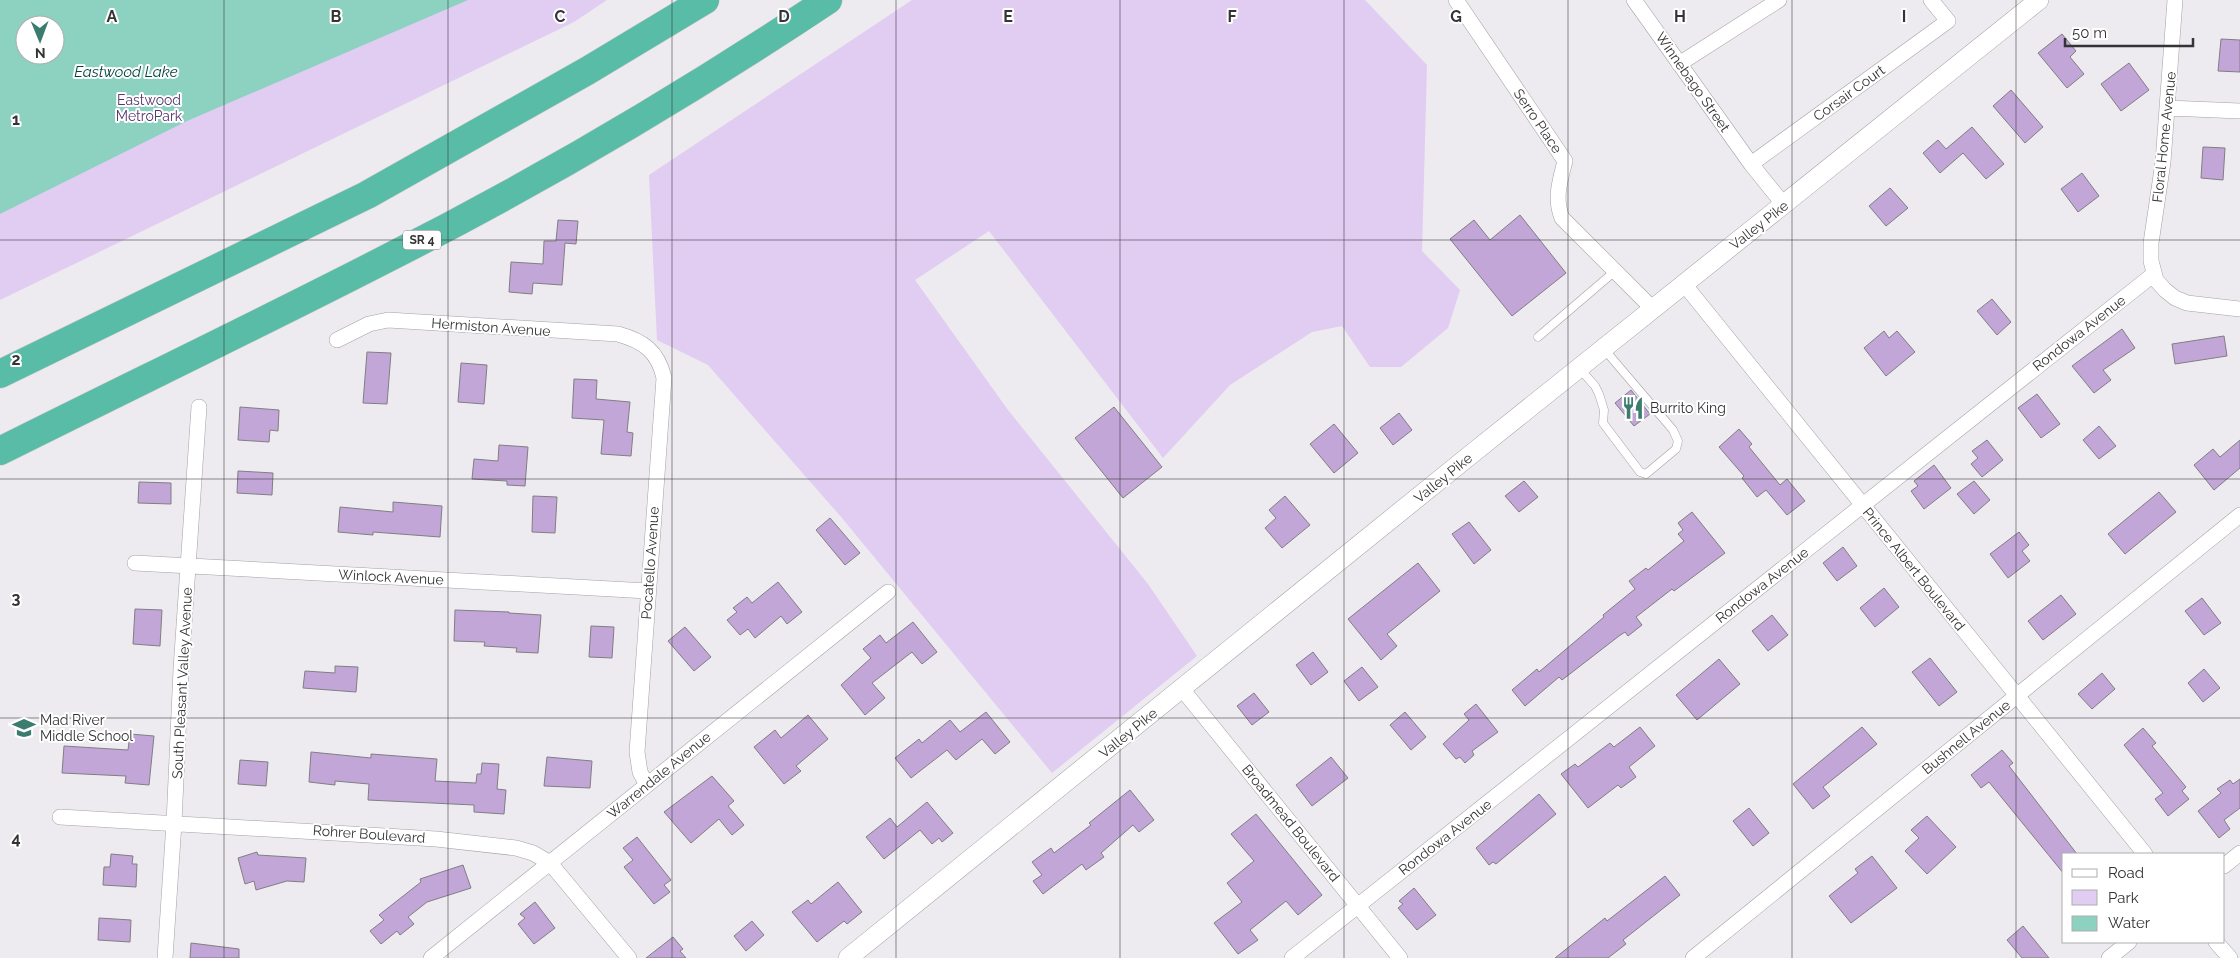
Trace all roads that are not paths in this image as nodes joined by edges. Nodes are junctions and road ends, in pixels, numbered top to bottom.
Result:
1 (705, 0) edge
2 (828, 0) edge
3 (1456, 0) edge
4 (1634, 0) edge
5 (1779, 0) edge
6 (1931, 0) edge
7 (2039, 0) edge
8 (2175, 0) edge
9 (1680, 64) junction
10 (2168, 108) junction
11 (2240, 111) edge
12 (1751, 164) junction
13 (1784, 205) junction
14 (1614, 272) junction
15 (2154, 274) junction
16 (1684, 284) junction
17 (1653, 309) junction
18 (2240, 309) edge
19 (1538, 337) dead end
20 (338, 340) dead end
21 (646, 346) joint
22 (1604, 349) junction
23 (1580, 369) junction
24 (0, 374) edge
25 (199, 407) dead end
26 (0, 451) edge
27 (1862, 505) junction
28 (2240, 515) edge
29 (135, 563) dead end
30 (189, 566) junction
31 (648, 591) junction
32 (888, 592) dead end
33 (1182, 689) junction
34 (2017, 696) junction
35 (647, 784) junction
36 (60, 817) dead end
37 (174, 824) junction
38 (2144, 853) edge
39 (2240, 853) edge
40 (550, 863) junction
41 (2225, 865) edge
42 (1358, 906) junction
43 (2128, 943) edge
44 (2217, 943) edge
45 (166, 958) edge
46 (431, 958) edge
47 (629, 958) edge
48 (848, 958) edge
49 (1292, 958) edge
50 (1400, 958) edge
51 (1693, 958) edge
52 (2109, 958) edge
53 (2230, 958) edge

1 - 24 highway
2 - 26 highway, SR 4
3 - 14 street, Serro Place
4 - 9 street, Winnebago Street
5 - 9 street
6 - 12 street, Corsair Court
7 - 13 street, Valley Pike
8 - 10 street, Floral Home Avenue
9 - 12 street, Winnebago Street
10 - 11 street
10 - 15 street, Floral Home Avenue
12 - 13 street, Winnebago Street
13 - 16 street, Valley Pike
14 - 17 street, Serro Place
14 - 19 lane
15 - 18 street
15 - 27 street, Rondowa Avenue
16 - 17 street, Valley Pike
16 - 27 street, Prince Albert Boulevard
17 - 22 street, Valley Pike
20 - 21 street, Hermiston Avenue
21 - 31 street, Pocatello Avenue
22 - 23 street, Valley Pike
22 - 23 lane
23 - 33 street, Valley Pike
25 - 30 street, South Pleasant Valley Avenue
27 - 34 street, Prince Albert Boulevard
27 - 42 street, Rondowa Avenue
28 - 34 street, Bushnell Avenue
29 - 30 street, Winlock Avenue
30 - 31 street, Winlock Avenue
30 - 37 street, South Pleasant Valley Avenue
31 - 35 street, Pocatello Avenue
32 - 35 street, Warrendale Avenue
33 - 42 street, Broadmead Boulevard
33 - 48 street, Valley Pike
34 - 38 street, Prince Albert Boulevard
34 - 51 street, Bushnell Avenue
35 - 40 street, Warrendale Avenue
36 - 37 street, Rohrer Boulevard
37 - 40 street, Rohrer Boulevard
37 - 45 street, South Pleasant Valley Avenue
39 - 41 street
40 - 46 street, Warrendale Avenue
40 - 47 street, Rohrer Boulevard
42 - 49 street, Rondowa Avenue
42 - 50 street, Broadmead Boulevard
43 - 52 street
44 - 53 street

